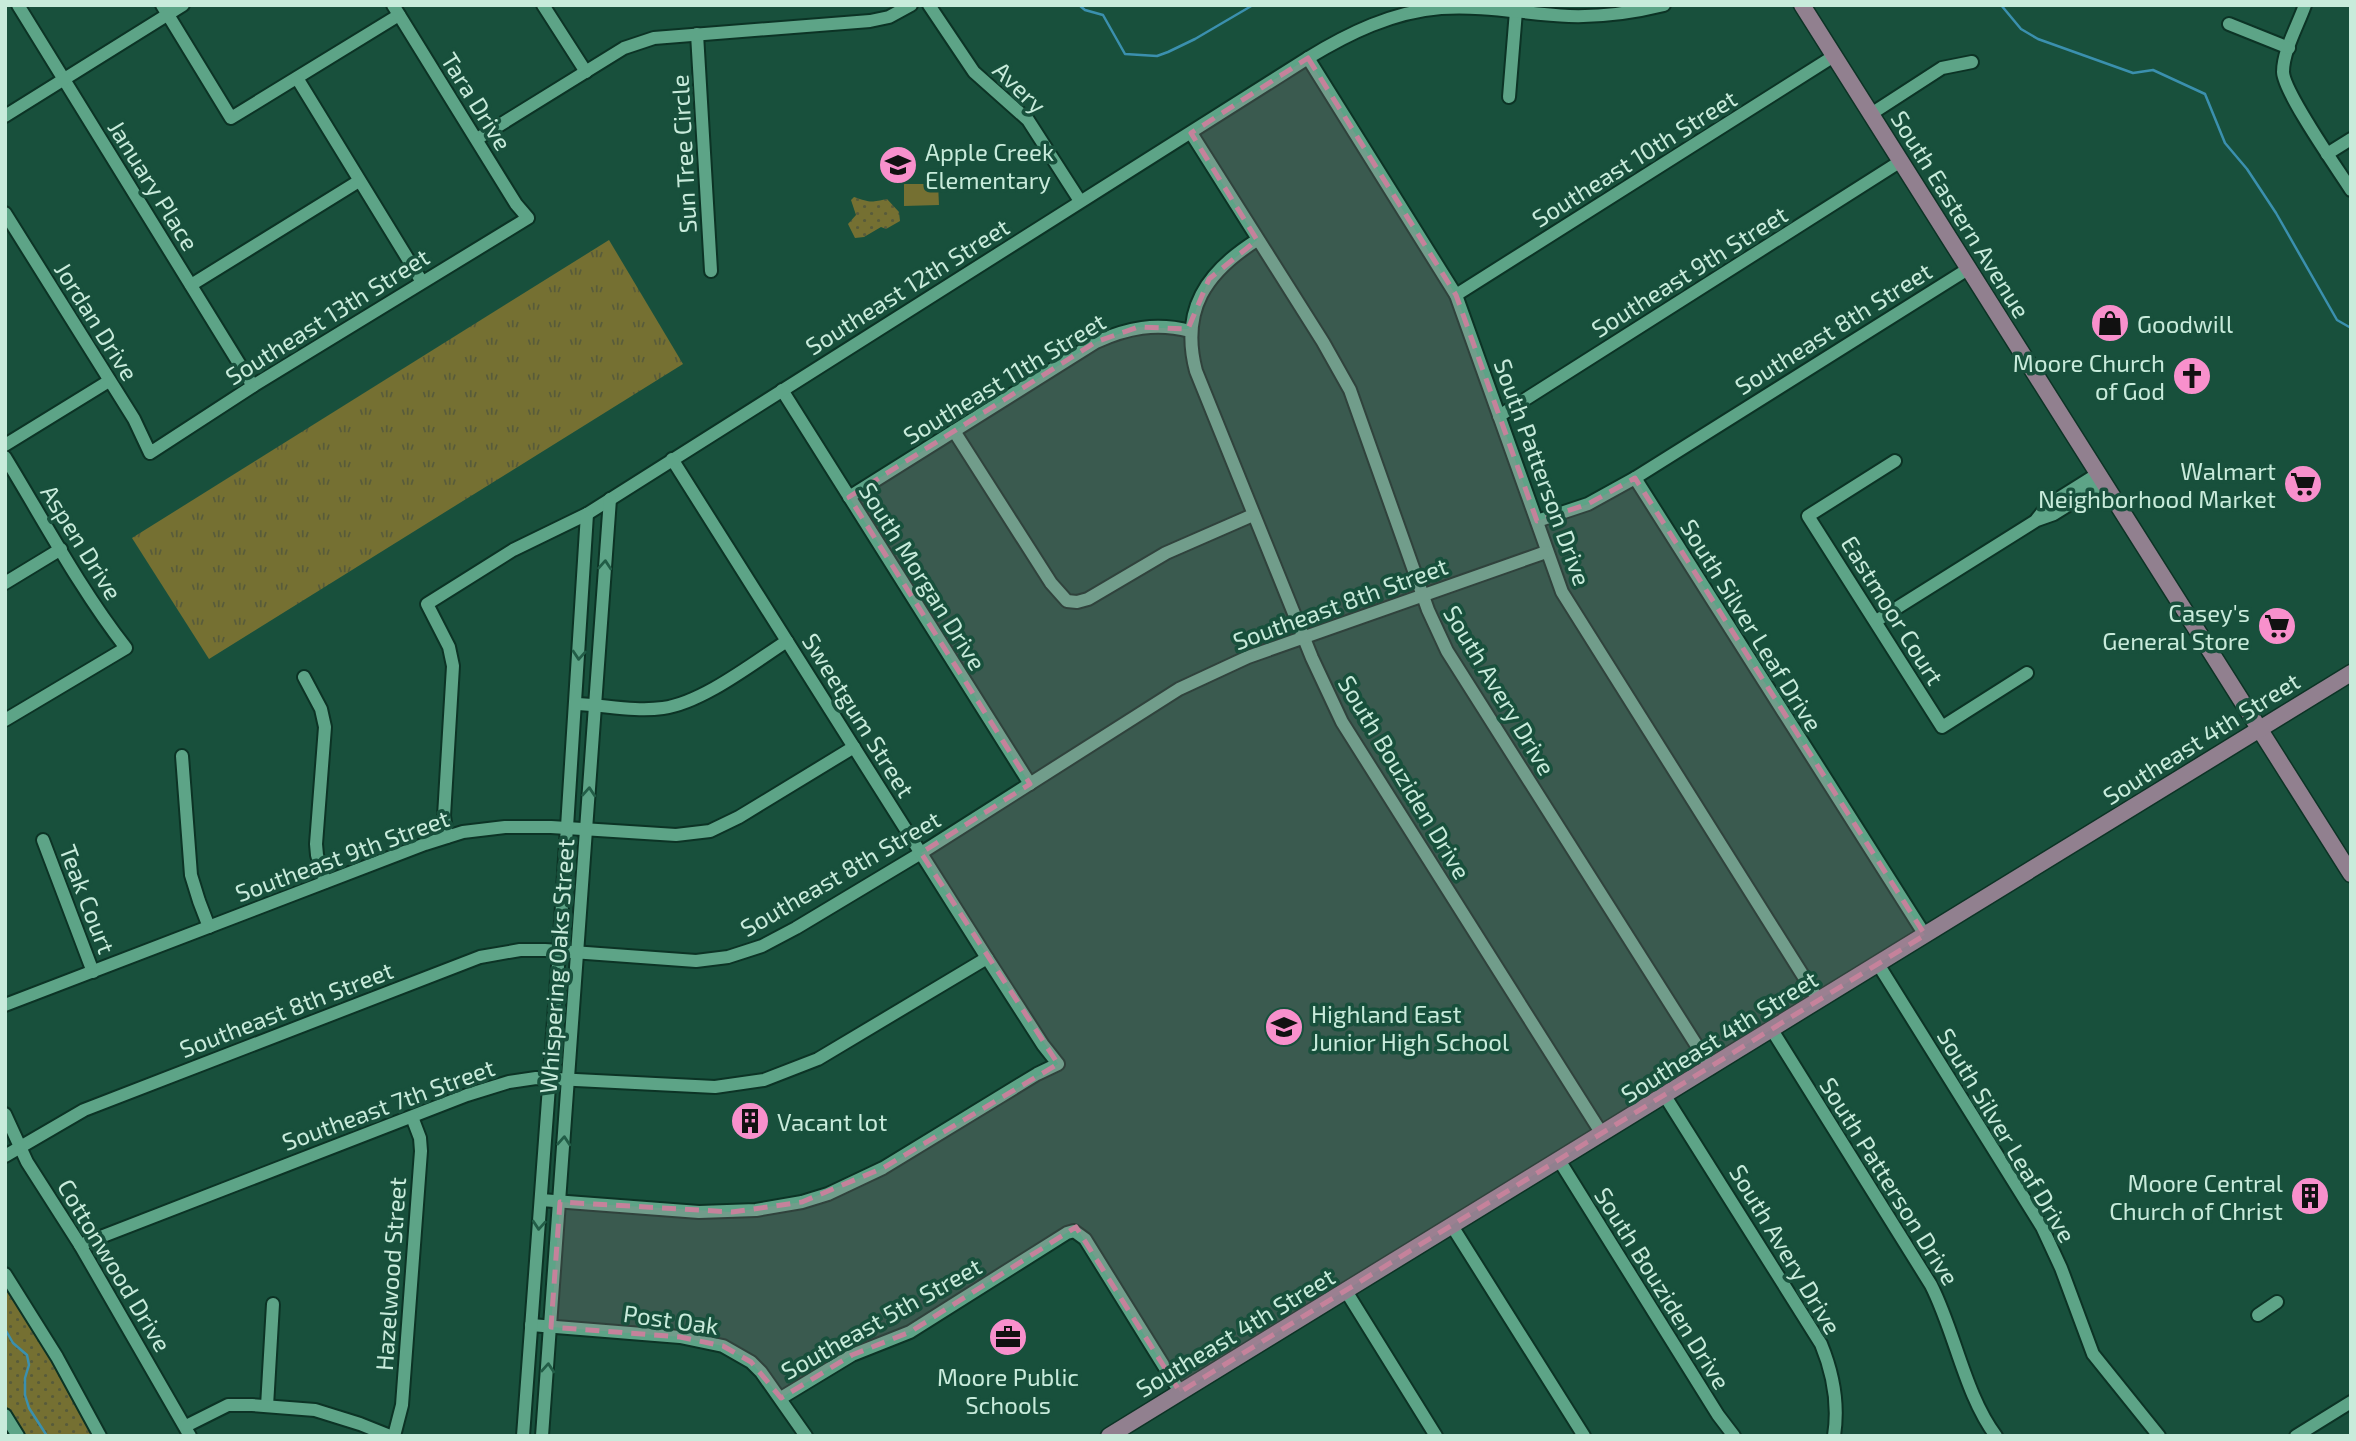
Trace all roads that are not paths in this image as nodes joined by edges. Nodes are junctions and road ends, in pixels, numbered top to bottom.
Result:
1 (18, 5) edge
2 (183, 5) edge
3 (543, 5) edge
4 (911, 5) edge
5 (929, 5) edge
6 (1664, 5) edge
7 (1802, 5) edge
8 (2305, 5) edge
9 (165, 10) edge
10 (396, 10) edge
11 (1516, 11) junction
12 (2229, 24) dead end
13 (697, 34) junction
14 (2289, 48) junction
15 (1834, 56) junction
16 (1308, 58) junction
17 (1972, 62) dead end
18 (586, 72) junction
19 (297, 78) junction
20 (64, 80) junction
21 (1509, 97) dead end
22 (1871, 114) junction
23 (5, 116) edge
24 (1191, 133) junction
25 (477, 139) junction
26 (2351, 139) edge
27 (2328, 154) junction
28 (1901, 162) junction
29 (359, 181) junction
30 (2351, 190) edge
31 (1080, 201) junction
32 (5, 213) edge
33 (528, 218) joint
34 (1257, 240) junction
35 (1968, 269) junction
36 (711, 271) dead end
37 (422, 282) junction
38 (191, 285) junction
39 (1457, 295) junction
40 (1190, 331) junction
41 (109, 381) junction
42 (253, 386) junction
43 (782, 390) junction
44 (1499, 416) junction
45 (954, 431) junction
46 (5, 445) edge
47 (150, 453) joint
48 (5, 457) edge
49 (673, 458) junction
50 (1895, 461) dead end
51 (1635, 478) junction
52 (2102, 478) junction
53 (849, 497) junction
54 (610, 499) junction
55 (587, 514) junction
56 (1253, 515) junction
57 (1537, 521) junction
58 (61, 549) junction
59 (1546, 552) junction
60 (5, 583) edge
61 (1423, 596) junction
62 (1876, 621) junction
63 (1304, 637) junction
64 (788, 641) junction
65 (2027, 673) dead end
66 (2351, 673) edge
67 (304, 677) dead end
68 (576, 704) junction
69 (596, 705) junction
70 (5, 720) edge
71 (2260, 729) junction
72 (854, 747) junction
73 (182, 756) dead end
74 (1030, 784) junction
75 (567, 829) junction
76 (587, 831) junction
77 (447, 836) junction
78 (43, 840) dead end
79 (921, 852) junction
80 (2351, 874) edge
81 (325, 882) junction
82 (209, 927) junction
83 (1925, 935) junction
84 (559, 952) junction
85 (578, 954) junction
86 (987, 958) junction
87 (1878, 964) junction
88 (93, 972) junction
89 (1819, 1001) junction
90 (5, 1005) edge
91 (1772, 1030) junction
92 (1711, 1068) junction
93 (550, 1077) junction
94 (569, 1078) junction
95 (1665, 1096) junction
96 (5, 1114) edge
97 (412, 1116) junction
98 (1602, 1134) junction
99 (20, 1147) junction
100 (5, 1156) edge
101 (1559, 1160) junction
102 (541, 1200) junction
103 (560, 1202) junction
104 (1452, 1226) junction
105 (80, 1245) junction
106 (5, 1274) edge
107 (1346, 1292) junction
108 (2277, 1302) dead end
109 (273, 1304) dead end
110 (2258, 1315) dead end
111 (531, 1325) junction
112 (551, 1327) junction
113 (1181, 1392) junction
114 (781, 1398) junction
115 (2351, 1402) edge
116 (267, 1406) junction
117 (5, 1415) edge
118 (188, 1431) edge
119 (1110, 1435) edge
120 (18, 1436) edge
121 (100, 1436) edge
122 (392, 1436) edge
123 (523, 1436) edge
124 (542, 1436) edge
125 (806, 1436) edge
126 (1436, 1436) edge
127 (1584, 1436) edge
128 (1734, 1436) edge
129 (1834, 1436) edge
130 (1996, 1436) edge
131 (2159, 1436) edge
132 (2296, 1436) edge

1 - 20 street, January Place
2 - 9 street
3 - 18 street
4 - 13 street
5 - 31 street, Avery
6 - 11 street, Southeast 12th Street
7 - 15 main road, South Eastern Avenue
8 - 14 street
9 - 19 street
9 - 20 street
10 - 19 street
10 - 25 street, Tara Drive
11 - 16 street, Southeast 12th Street
11 - 21 street
12 - 14 street
13 - 18 street
13 - 36 street, Sun Tree Circle
14 - 27 street
15 - 22 main road, South Eastern Avenue
15 - 39 street, Southeast 10th Street
16 - 24 street, Southeast 12th Street
16 - 39 street, South Patterson Drive
17 - 22 street
18 - 25 street
19 - 29 street
20 - 23 street
20 - 38 street, January Place
22 - 28 main road, South Eastern Avenue
24 - 31 street, Southeast 12th Street
24 - 34 street, South Avery Drive
25 - 33 street, Tara Drive
26 - 27 street
27 - 30 street
28 - 35 main road, South Eastern Avenue
28 - 44 street, Southeast 9th Street
29 - 37 street
29 - 38 street
31 - 43 street, Southeast 12th Street
32 - 41 street, Jordan Drive
33 - 37 street, Southeast 13th Street
34 - 40 street, South Bouziden Drive
34 - 61 street, South Avery Drive
35 - 51 street, Southeast 8th Street
35 - 52 main road, South Eastern Avenue
37 - 42 street, Southeast 13th Street
38 - 42 street, January Place
39 - 44 street, South Patterson Drive
40 - 45 street, Southeast 11th Street
40 - 56 street, South Bouziden Drive
41 - 46 street
41 - 47 street, Jordan Drive
42 - 47 street, Southeast 13th Street
43 - 49 street, Southeast 12th Street
43 - 53 street, South Morgan Drive
44 - 57 street, South Patterson Drive
45 - 53 street, Southeast 11th Street
45 - 56 street
48 - 58 street, Aspen Drive
49 - 54 street, Southeast 12th Street
49 - 64 street, Sweetgum Street
50 - 62 street, Eastmoor Court
51 - 57 street, Southeast 8th Street
51 - 83 street, South Silver Leaf Drive
52 - 62 street
52 - 71 main road, South Eastern Avenue
53 - 74 street, South Morgan Drive
54 - 55 street, Southeast 12th Street
69 -> 54 street, Whispering Oaks Street
55 -> 68 street, Whispering Oaks Street
55 - 77 street, Southeast 12th Street
56 - 63 street, South Bouziden Drive
57 - 59 street, South Patterson Drive
58 - 60 street
58 - 70 street, Aspen Drive
59 - 61 street, Southeast 8th Street
59 - 89 street, South Patterson Drive
61 - 63 street, Southeast 8th Street
61 - 92 street, South Avery Drive
62 - 65 street, Eastmoor Court
63 - 74 street, Southeast 8th Street
63 - 98 street, South Bouziden Drive
64 - 69 street
64 - 72 street, Sweetgum Street
66 - 71 main road, Southeast 4th Street
67 - 81 street
68 - 69 street
68 - 75 street, Whispering Oaks Street
76 -> 69 street, Whispering Oaks Street
71 - 80 main road, South Eastern Avenue
71 - 83 main road, Southeast 4th Street
72 - 76 street, Southeast 9th Street
72 - 79 street, Sweetgum Street
73 - 82 street
74 - 79 street, Southeast 8th Street
75 - 76 street, Southeast 9th Street
75 - 77 street, Southeast 9th Street
75 - 84 street, Whispering Oaks Street
76 - 85 street, Whispering Oaks Street
77 - 81 street, Southeast 9th Street
78 - 88 street, Teak Court
79 - 85 street, Southeast 8th Street
79 - 86 street, Sweetgum Street
81 - 82 street, Southeast 9th Street
82 - 88 street, Southeast 9th Street
83 - 87 main road, Southeast 4th Street
84 - 85 street, Southeast 8th Street
84 - 93 street, Whispering Oaks Street
84 - 99 street, Southeast 8th Street
85 - 94 street, Whispering Oaks Street
86 - 94 street, Southeast 7th Street
86 - 103 street, Sweetgum Street
87 - 89 main road, Southeast 4th Street
87 - 131 street, South Silver Leaf Drive
88 - 90 street, Southeast 9th Street
89 - 91 main road, Southeast 4th Street
91 - 92 main road, Southeast 4th Street
91 - 130 street, South Patterson Drive
92 - 95 main road, Southeast 4th Street
93 - 94 street, Southeast 7th Street
93 - 97 street, Southeast 7th Street
93 - 102 street, Whispering Oaks Street
103 -> 94 street, Whispering Oaks Street
95 - 98 main road, Southeast 4th Street
95 - 129 street, South Avery Drive
96 - 99 street, Cottonwood Drive
97 - 105 street, Southeast 7th Street
97 - 122 street, Hazelwood Street
98 - 101 main road, Southeast 4th Street
99 - 100 street, Southeast 8th Street
99 - 105 street, Cottonwood Drive
101 - 104 main road, Southeast 4th Street
101 - 128 street, South Bouziden Drive
102 - 103 street
102 -> 111 street, Whispering Oaks Street
103 - 112 street, Whispering Oaks Street
104 - 107 main road, Southeast 4th Street
104 - 127 street
105 - 118 street, Cottonwood Drive
106 - 121 street
107 - 113 main road, Southeast 4th Street
107 - 126 street
108 - 110 street
109 - 116 street
111 - 112 street, Post Oak
111 - 123 street, Whispering Oaks Street
112 - 114 street, Post Oak
124 -> 112 street, Whispering Oaks Street
113 - 114 street, Southeast 5th Street
113 - 119 main road, Southeast 4th Street
114 - 125 street, Post Oak
115 - 132 street
116 - 118 street
116 - 122 street
117 - 120 street

